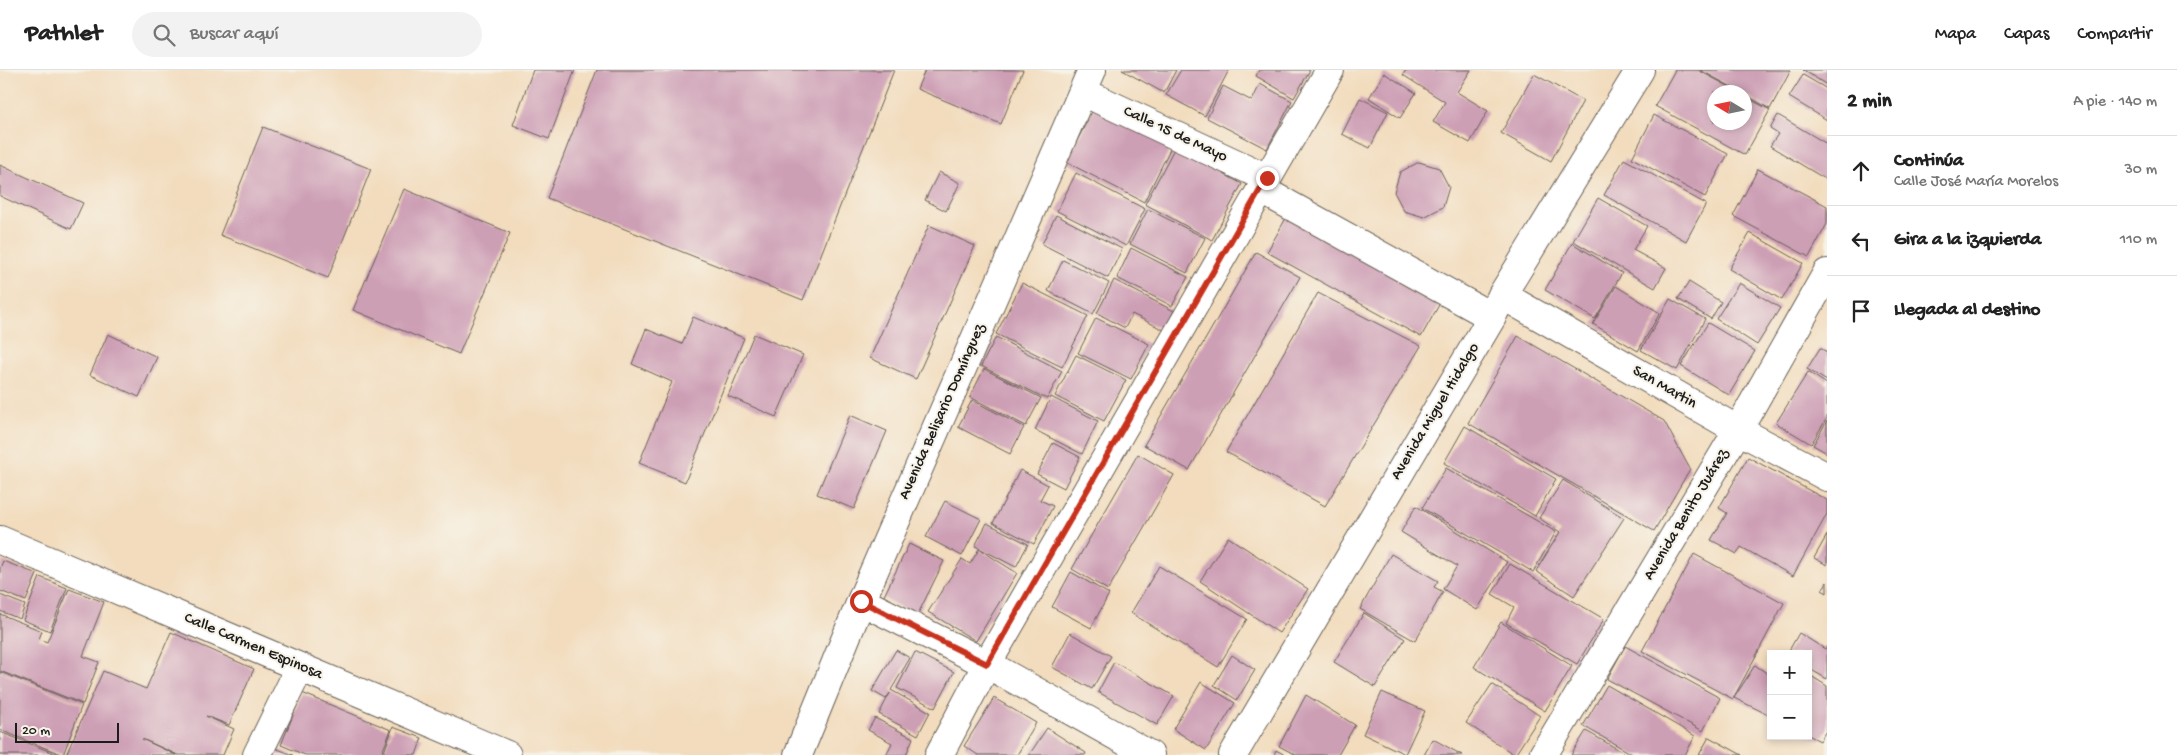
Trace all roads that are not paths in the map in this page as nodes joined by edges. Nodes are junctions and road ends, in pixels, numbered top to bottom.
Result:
1 (1330, 70) edge
2 (1640, 70) edge
3 (1088, 81) edge
4 (1264, 184) junction
5 (1827, 273) edge
6 (1497, 306) junction
7 (1738, 430) junction
8 (1827, 477) edge
9 (1, 543) edge
10 (861, 601) junction
11 (987, 664) junction
12 (300, 667) junction
13 (257, 755) edge
14 (507, 755) edge
15 (798, 755) edge
16 (939, 755) edge
17 (1150, 755) edge
18 (1233, 755) edge
19 (1543, 755) edge

1 - 4 street
2 - 6 street, Avenida Miguel Hidalgo
3 - 4 street, Calle 15 de Mayo
3 - 10 street, Avenida Belisario Domínguez
4 - 6 street, Calle 15 de Mayo
4 - 11 street
5 - 7 street, Avenida Benito Juárez
6 - 7 street, San Martin
6 - 18 street, Avenida Miguel Hidalgo
7 - 8 street, San Martin
7 - 19 street, Avenida Benito Juárez
9 - 12 street, Calle Carmen Espinosa
10 - 11 street
10 - 15 street, Avenida Belisario Domínguez
11 - 16 street
11 - 17 street
12 - 13 street
12 - 14 street, Calle Carmen Espinosa

